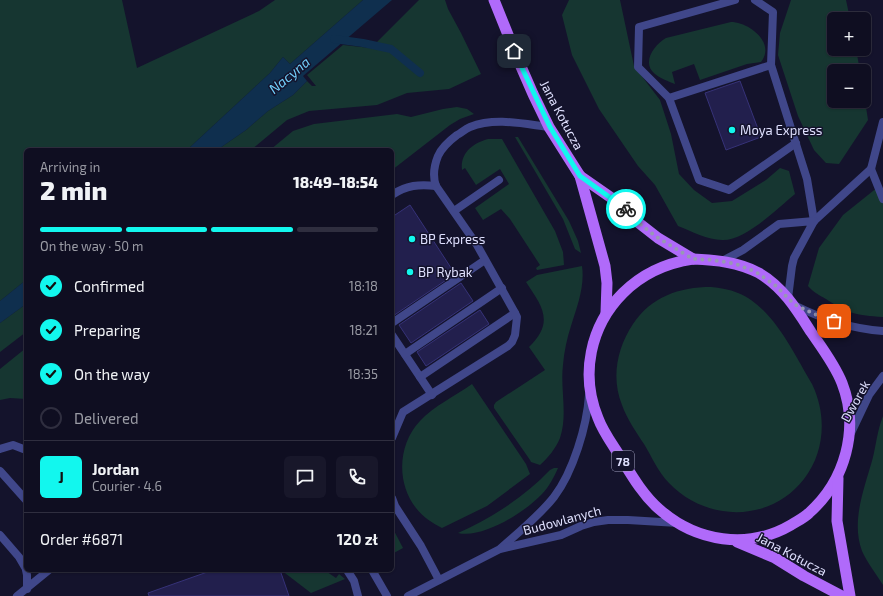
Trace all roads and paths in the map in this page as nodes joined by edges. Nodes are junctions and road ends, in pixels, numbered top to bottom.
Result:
1 (494, 0) edge
2 (735, 0) edge
3 (755, 0) edge
4 (771, 65) junction
5 (668, 98) junction
6 (883, 122) edge
7 (550, 127) junction
8 (796, 143) junction
9 (871, 169) junction
10 (580, 176) junction
11 (499, 180) dead end
12 (436, 186) junction
13 (394, 194) edge
14 (883, 199) edge
15 (454, 211) junction
16 (814, 221) junction
17 (693, 259) junction
18 (485, 260) junction
19 (722, 261) junction
20 (502, 288) junction
21 (791, 301) junction
22 (515, 313) junction
23 (605, 316) junction
24 (394, 322) edge
25 (883, 332) edge
26 (394, 338) edge
27 (405, 354) junction
28 (883, 376) edge
29 (420, 377) junction
30 (590, 385) junction
31 (432, 395) junction
32 (394, 433) edge
33 (849, 437) junction
34 (0, 449) edge
35 (24, 449) edge
36 (0, 471) edge
37 (838, 476) junction
38 (24, 498) edge
39 (394, 503) edge
40 (679, 523) junction
41 (0, 535) edge
42 (728, 539) junction
43 (500, 549) junction
44 (24, 566) edge
45 (26, 572) edge
46 (47, 572) edge
47 (348, 572) edge
48 (373, 572) edge
49 (439, 580) junction
50 (27, 588) junction
51 (17, 596) edge
52 (358, 596) edge
53 (386, 596) edge
54 (408, 596) edge
55 (842, 596) edge
56 (850, 596) edge

1 - 7 main road, Jana Kotucza / 78
2 - 5 street
3 - 4 street
4 - 5 street
4 - 8 street
5 - 8 street
6 - 9 street
7 - 10 main road, Jana Kotucza / 78
7 - 12 street
8 - 16 street
9 - 14 street
9 - 16 street
10 - 17 main road, Jana Kotucza / 78
10 - 23 main road, Jana Kotucza / 78
11 - 15 street
12 - 13 street
12 - 15 street
15 - 18 street
16 - 19 street
16 - 21 street
17 - 19 main road, 78
17 - 23 main road, 78
18 - 20 street
18 - 24 street
19 - 21 main road, 78
20 - 22 street
20 - 27 street
21 - 25 street
21 - 33 main road, 78
22 - 29 street
22 - 31 street
23 - 30 main road, 78
26 - 27 street
27 - 29 street
28 - 33 street, Dworek
29 - 31 street
30 - 40 main road, 78
30 - 43 street, Budowlanych
31 - 32 street
33 - 37 main road, 78
34 - 35 street
36 - 38 street
37 - 42 main road, 78
37 - 56 main road, Jana Kotucza / 78
39 - 49 street
40 - 42 main road, 78
40 - 43 street, Budowlanych
41 - 44 street
42 - 55 main road, Jana Kotucza / 78
43 - 49 street, Budowlanych
45 - 50 street
46 - 50 street
47 - 52 street
48 - 53 street
49 - 54 street, Budowlanych
50 - 51 street

